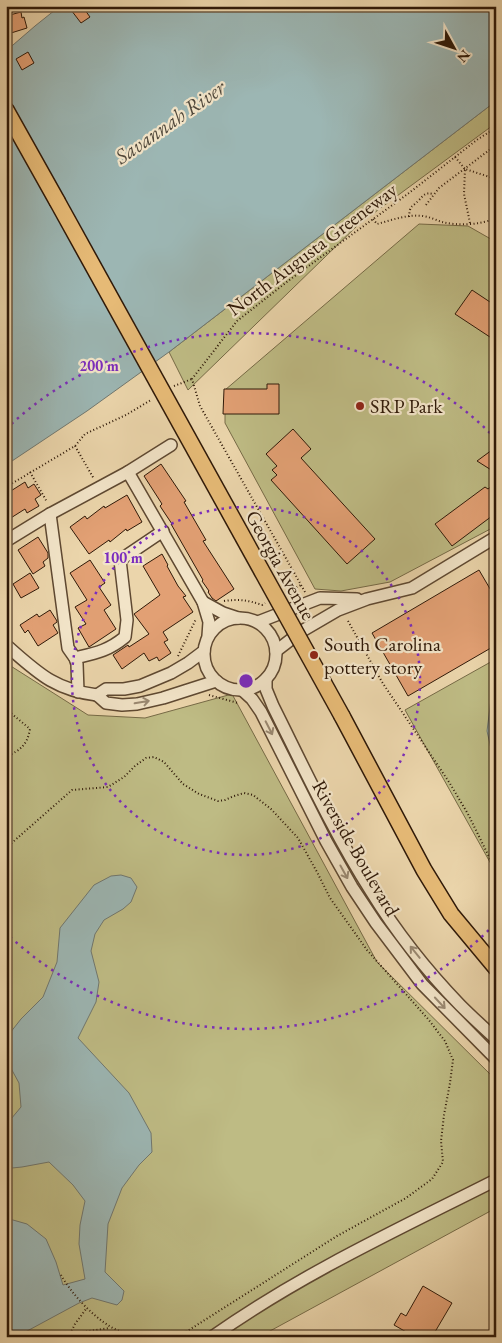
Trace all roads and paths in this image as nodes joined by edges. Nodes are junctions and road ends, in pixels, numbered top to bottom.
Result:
1 (6, 110) edge
2 (496, 128) edge
3 (496, 147) edge
4 (455, 157) junction
5 (465, 169) junction
6 (496, 179) edge
7 (433, 195) junction
8 (426, 205) dead end
9 (409, 217) junction
10 (496, 218) edge
11 (373, 219) junction
12 (470, 223) junction
13 (192, 379) junction
14 (169, 390) dead end
15 (152, 400) dead end
16 (171, 445) dead end
17 (75, 446) junction
18 (30, 472) junction
19 (128, 472) junction
20 (93, 479) dead end
21 (6, 487) edge
22 (49, 509) junction
23 (163, 531) junction
24 (496, 537) edge
25 (6, 542) edge
26 (367, 599) junction
27 (203, 602) junction
28 (311, 602) junction
29 (238, 618) junction
30 (348, 621) dead end
31 (258, 622) junction
32 (208, 636) junction
33 (6, 646) edge
34 (204, 651) junction
35 (276, 651) junction
36 (75, 658) junction
37 (266, 679) junction
38 (216, 681) junction
39 (240, 689) junction
40 (78, 692) junction
41 (97, 695) junction
42 (208, 695) dead end
43 (243, 704) dead end
44 (6, 709) edge
45 (6, 757) edge
46 (6, 848) edge
47 (496, 871) edge
48 (496, 968) edge
49 (496, 1039) edge
50 (496, 1059) edge
51 (496, 1180) edge
52 (61, 1275) dead end
53 (87, 1308) junction
54 (113, 1328) junction
55 (70, 1334) junction
56 (66, 1337) edge
57 (133, 1337) edge
58 (178, 1337) edge
59 (212, 1337) edge

1 - 48 main road, Georgia Avenue, bridge
2 - 4 path, North Augusta Greeneway
3 - 5 path
4 - 5 path
4 - 11 path, North Augusta Greeneway
5 - 6 path
5 - 7 path
5 - 12 path
7 - 8 path
7 - 9 path
9 - 11 path
9 - 12 path
10 - 12 path
11 - 13 path, North Augusta Greeneway
13 - 14 path
13 - 28 path
15 - 17 path
16 - 19 street
17 - 18 path
17 - 20 path
18 - 21 path
18 - 22 path
19 - 22 street
19 - 23 street
22 - 25 street
22 - 36 street
23 - 27 street
23 - 36 street
24 - 26 street
26 - 28 street
26 - 35 street
27 - 29 street
27 - 32 street
28 - 31 street
29 - 31 street
29 - 32 street
30 - 47 path
31 - 35 street
32 - 34 street
33 - 40 street
34 - 38 street
34 - 41 street
35 - 37 street
36 - 40 street
37 - 39 street
49 -> 37 street, Riverside Boulevard
38 - 39 street
41 -> 38 street
39 -> 50 street, Riverside Boulevard
40 - 41 street
42 - 43 path
44 - 45 path
46 - 58 path
51 - 59 street
52 - 53 path
53 - 54 path
53 - 55 path
54 - 55 path
54 - 57 path
55 - 56 path

